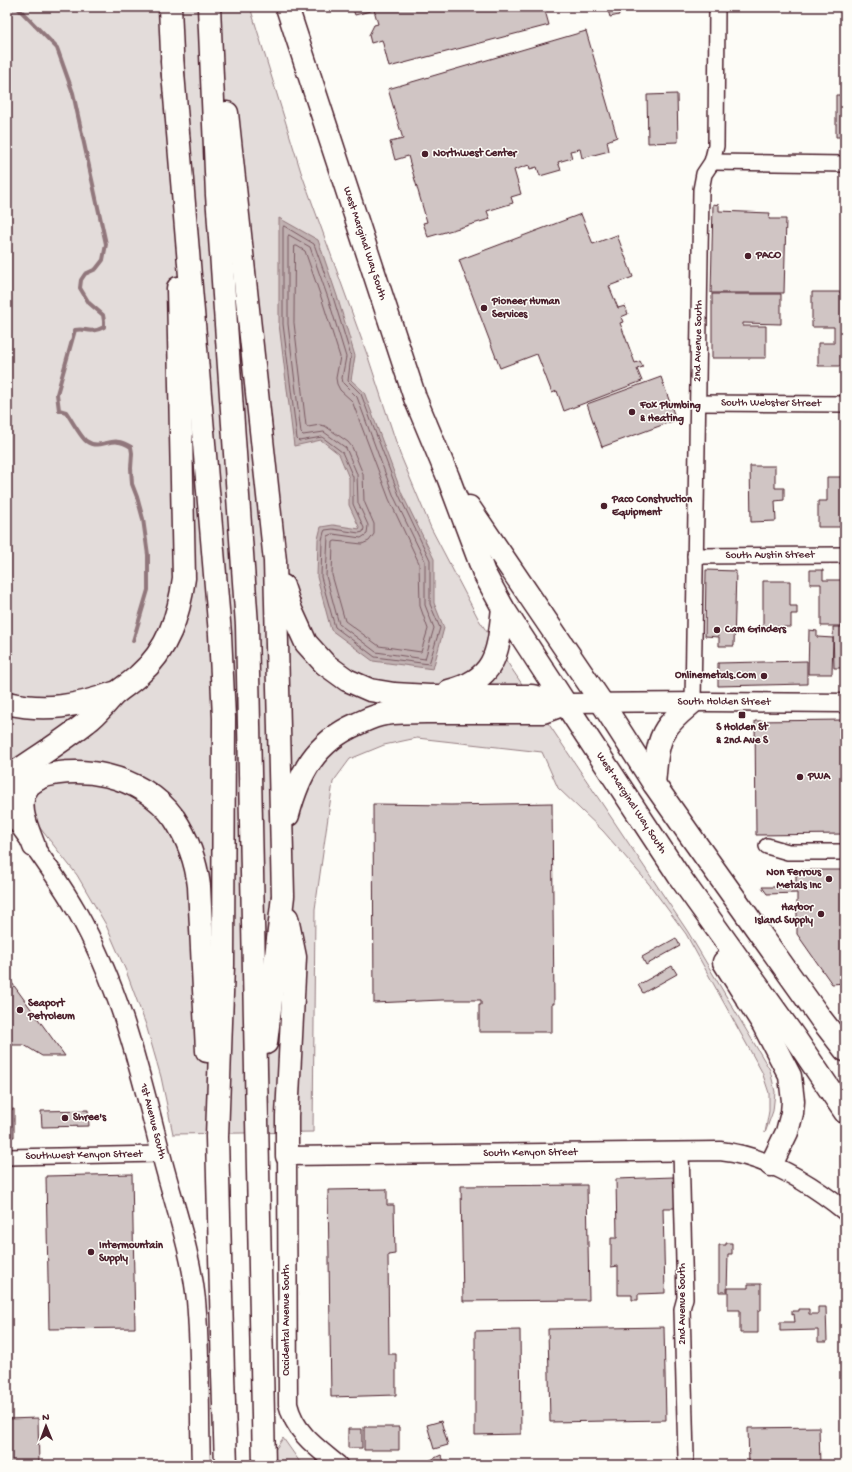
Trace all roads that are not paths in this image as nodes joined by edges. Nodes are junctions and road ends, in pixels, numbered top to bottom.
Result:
1 (170, 7) edge
2 (286, 7) edge
3 (716, 7) edge
4 (209, 8) edge
5 (172, 61) junction
6 (712, 162) junction
7 (845, 164) edge
8 (698, 403) junction
9 (845, 404) edge
10 (448, 477) junction
11 (845, 555) edge
12 (695, 556) junction
13 (275, 561) junction
14 (503, 608) junction
15 (117, 692) junction
16 (429, 696) junction
17 (693, 702) junction
18 (7, 703) edge
19 (565, 703) junction
20 (602, 703) junction
21 (845, 703) edge
22 (7, 778) edge
23 (39, 778) junction
24 (654, 784) junction
25 (7, 795) edge
26 (7, 809) edge
27 (283, 836) junction
28 (34, 846) junction
29 (767, 846) dead end
30 (845, 852) edge
31 (679, 876) junction
32 (283, 896) junction
33 (845, 1050) edge
34 (845, 1112) edge
35 (258, 1118) junction
36 (217, 1137) junction
37 (681, 1151) junction
38 (161, 1154) junction
39 (287, 1156) junction
40 (7, 1158) edge
41 (772, 1165) junction
42 (845, 1211) edge
43 (686, 1457) dead end
44 (200, 1465) edge
45 (226, 1465) edge
46 (264, 1465) edge
47 (338, 1465) edge

1 - 5 highway
2 - 10 highway, West Marginal Way South
3 - 6 street, 2nd Avenue South
4 - 13 highway
4 - 35 highway
5 - 15 highway
5 - 36 highway
6 - 7 street
6 - 8 street, 2nd Avenue South
8 - 9 street, South Webster Street
8 - 12 street, 2nd Avenue South
10 - 14 highway, West Marginal Way South
10 - 20 highway, West Marginal Way South
11 - 12 street, South Austin Street
12 - 17 street, 2nd Avenue South
13 - 16 highway
13 - 27 highway
14 - 16 highway
14 - 19 highway, West Marginal Way South
15 - 18 highway
15 - 22 highway
16 - 19 highway
17 - 20 street, South Holden Street
17 - 21 street, South Holden Street
17 - 24 highway
19 - 20 street, South Holden Street
19 - 27 highway
19 - 31 highway, West Marginal Way South
20 - 24 highway, West Marginal Way South
23 - 25 highway
23 - 28 highway
23 - 36 highway
24 - 33 highway, West Marginal Way South
26 - 28 street, 1st Avenue South
27 - 32 highway
28 - 38 street, 1st Avenue South
29 - 30 street
31 - 34 highway, West Marginal Way South
31 - 41 highway
32 - 35 highway
32 - 39 highway
35 - 46 highway
36 - 45 highway
37 - 39 street, South Kenyon Street
37 - 41 street, South Kenyon Street
37 - 43 street, 2nd Avenue South
38 - 40 street, Southwest Kenyon Street
38 - 44 street, 1st Avenue South
39 - 47 street, Occidental Avenue South
41 - 42 street, South Kenyon Street

